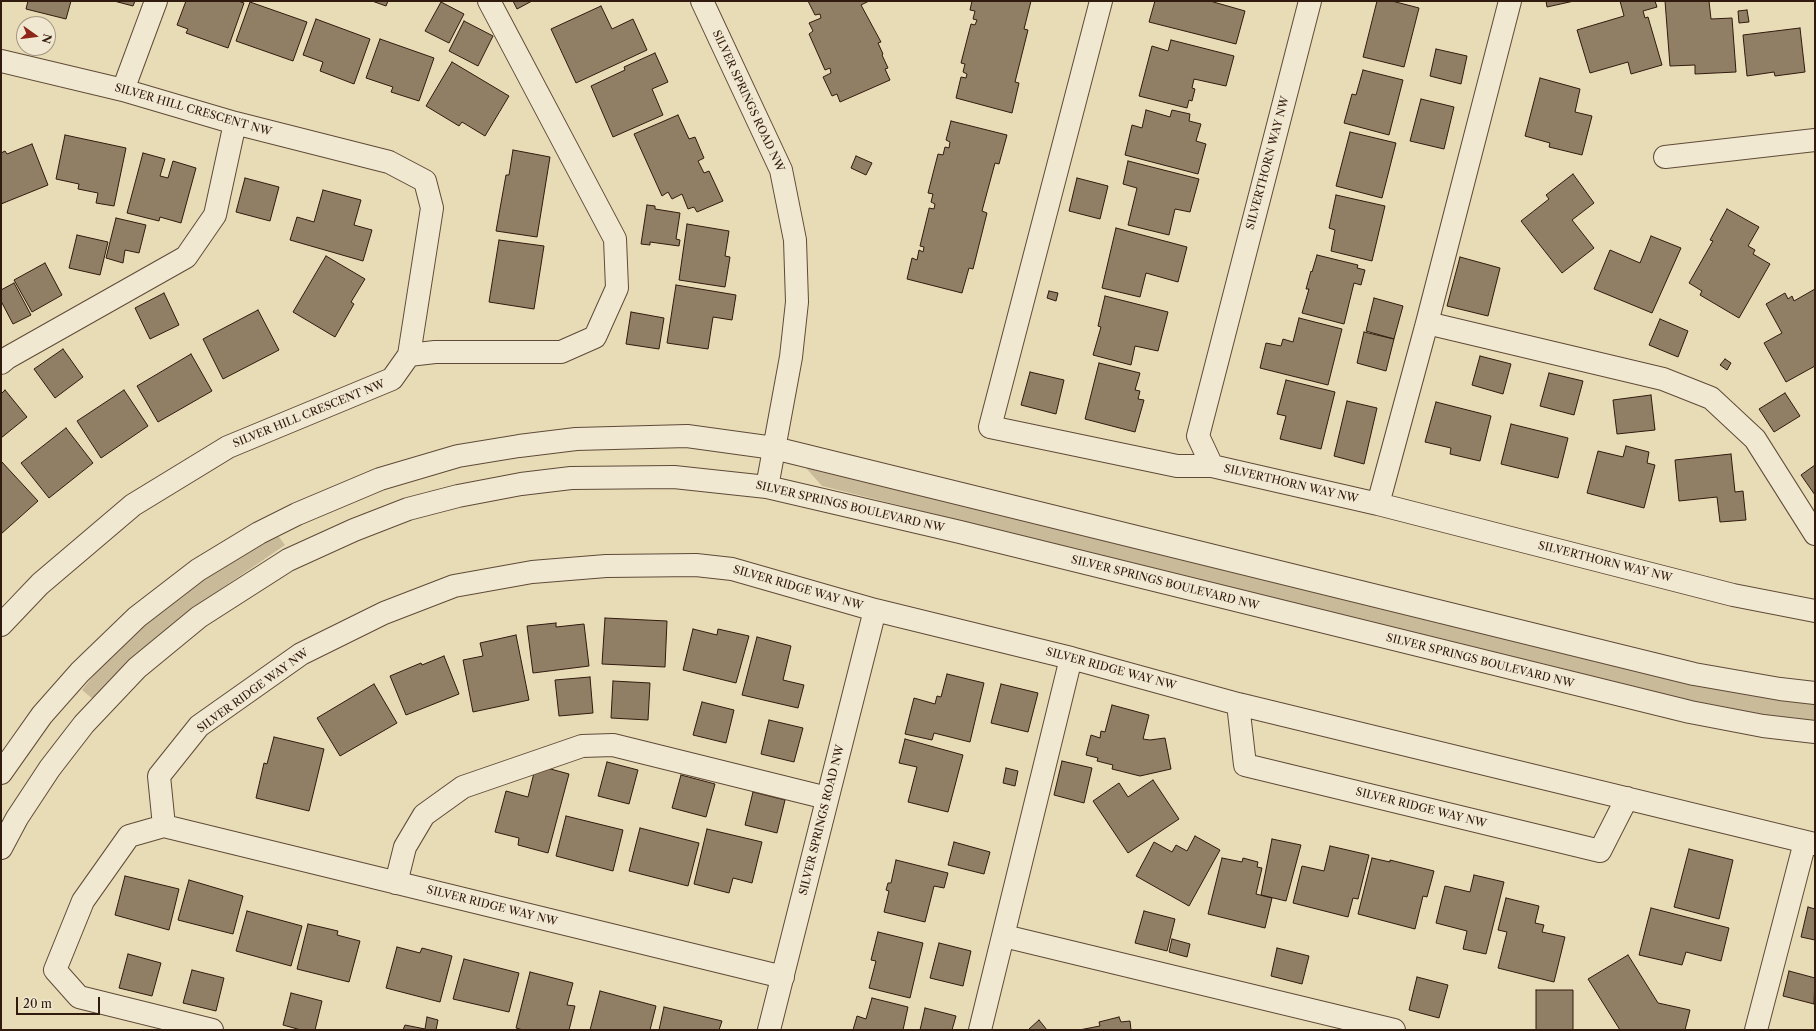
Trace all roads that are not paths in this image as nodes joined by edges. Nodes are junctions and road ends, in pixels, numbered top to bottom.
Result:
1 (156, 1) edge
2 (489, 1) edge
3 (702, 1) edge
4 (1101, 1) edge
5 (1310, 1) edge
6 (1510, 1) edge
7 (1, 61) edge
8 (123, 90) junction
9 (235, 122) junction
10 (1815, 140) edge
11 (1665, 157) dead end
12 (1427, 323) junction
13 (409, 355) junction
14 (1, 364) edge
15 (774, 448) junction
16 (1212, 466) junction
17 (767, 487) junction
18 (1378, 504) junction
19 (1815, 534) edge
20 (875, 610) junction
21 (1815, 611) edge
22 (1, 625) edge
23 (1071, 658) junction
24 (1815, 693) edge
25 (1238, 704) junction
26 (1815, 732) edge
27 (1, 773) edge
28 (827, 798) junction
29 (1627, 798) junction
30 (164, 826) junction
31 (1810, 843) edge
32 (1, 848) edge
33 (396, 883) junction
34 (1004, 936) junction
35 (783, 977) junction
36 (212, 1030) edge
37 (769, 1030) edge
38 (980, 1030) edge
39 (1394, 1030) edge
40 (1756, 1030) edge

1 - 8 street
2 - 13 street
3 - 15 street, SILVER SPRINGS ROAD NW
4 - 16 street
5 - 16 street, SILVERTHORN WAY NW
6 - 12 street
7 - 8 street, SILVER HILL CRESCENT NW
8 - 9 street, SILVER HILL CRESCENT NW
9 - 13 street, SILVER HILL CRESCENT NW
9 - 14 street
10 - 11 street
12 - 18 street
12 - 19 street
13 - 22 street, SILVER HILL CRESCENT NW
15 - 17 street, SILVER SPRINGS ROAD NW
15 - 24 street
15 - 27 street
16 - 18 street, SILVERTHORN WAY NW
17 - 26 street, SILVER SPRINGS BOULEVARD NW
17 - 32 street, SILVER SPRINGS BOULEVARD NW
18 - 21 street, SILVERTHORN WAY NW
20 - 23 street, SILVER RIDGE WAY NW
20 - 28 street, SILVER SPRINGS ROAD NW
20 - 30 street, SILVER RIDGE WAY NW
23 - 25 street, SILVER RIDGE WAY NW
23 - 34 street
25 - 29 street, SILVER RIDGE WAY NW
25 - 29 street, SILVER RIDGE WAY NW
28 - 33 street
28 - 35 street, SILVER SPRINGS ROAD NW
29 - 31 street, SILVER RIDGE WAY NW
30 - 33 street, SILVER RIDGE WAY NW
30 - 36 street
31 - 40 street
33 - 35 street, SILVER RIDGE WAY NW
34 - 38 street
34 - 39 street
35 - 37 street, SILVER SPRINGS ROAD NW

